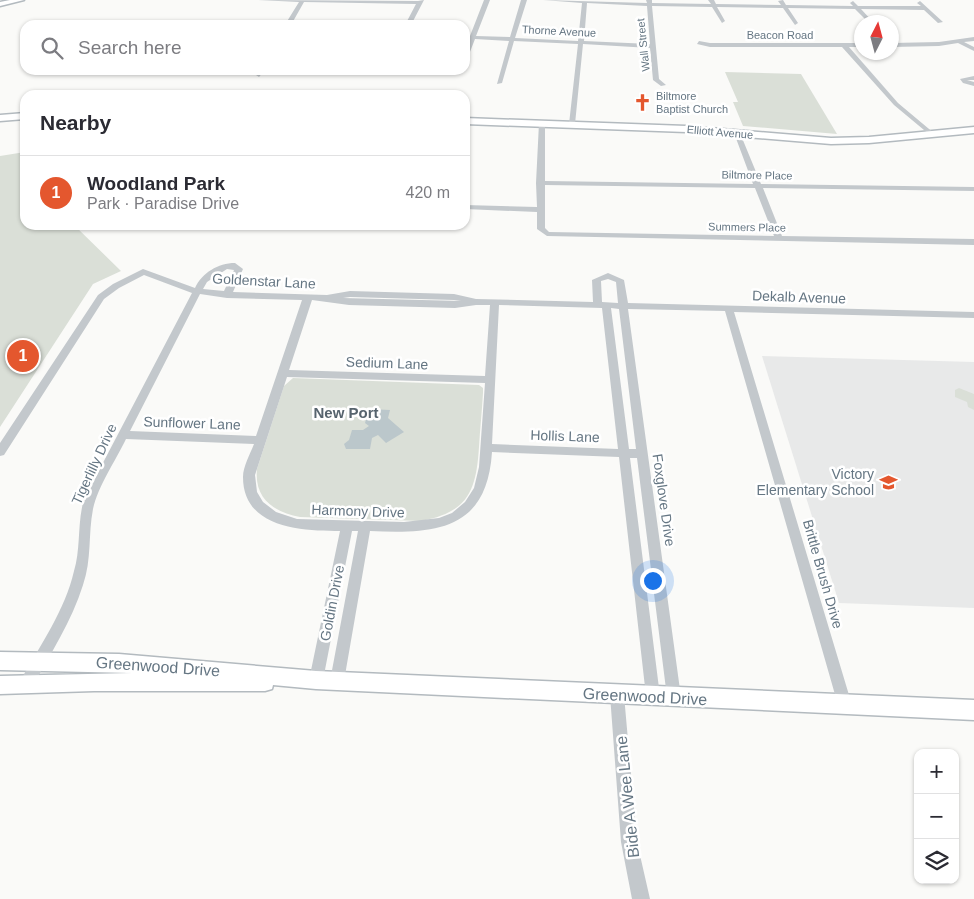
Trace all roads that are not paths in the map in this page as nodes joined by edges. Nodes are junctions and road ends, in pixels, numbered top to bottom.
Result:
1 (9, 0) edge
2 (21, 0) edge
3 (260, 0) edge
4 (303, 0) edge
5 (487, 0) edge
6 (524, 0) edge
7 (546, 0) edge
8 (780, 0) edge
9 (850, 0) edge
10 (917, 0) edge
11 (421, 1) edge
12 (585, 1) edge
13 (649, 2) edge
14 (0, 3) edge
15 (713, 3) edge
16 (784, 6) junction
17 (856, 7) junction
18 (925, 8) junction
19 (863, 15) edge
20 (290, 20) edge
21 (411, 20) edge
22 (722, 21) dead end
23 (940, 22) dead end
24 (795, 23) dead end
25 (472, 37) junction
26 (512, 39) junction
27 (974, 39) edge
28 (580, 42) junction
29 (960, 42) junction
30 (470, 43) edge
31 (699, 43) dead end
32 (844, 45) junction
33 (854, 45) edge
34 (899, 45) edge
35 (652, 46) junction
36 (974, 49) edge
37 (974, 78) edge
38 (499, 83) dead end
39 (974, 84) edge
40 (663, 85) dead end
41 (20, 116) edge
42 (0, 118) edge
43 (470, 121) edge
44 (542, 123) junction
45 (572, 124) junction
46 (974, 130) edge
47 (737, 133) junction
48 (932, 134) junction
49 (540, 183) junction
50 (758, 186) junction
51 (974, 190) edge
52 (470, 207) edge
53 (541, 210) junction
54 (779, 238) junction
55 (974, 242) edge
56 (197, 291) junction
57 (227, 295) junction
58 (308, 298) junction
59 (495, 303) junction
60 (602, 306) junction
61 (623, 306) junction
62 (729, 309) junction
63 (974, 315) edge
64 (283, 373) junction
65 (490, 380) junction
66 (123, 435) junction
67 (260, 440) junction
68 (486, 448) junction
69 (0, 452) edge
70 (624, 453) junction
71 (642, 454) junction
72 (347, 526) junction
73 (365, 526) junction
74 (40, 660) junction
75 (0, 661) edge
76 (316, 680) junction
77 (337, 681) junction
78 (27, 683) junction
79 (0, 685) edge
80 (617, 695) junction
81 (653, 696) junction
82 (674, 697) junction
83 (846, 705) junction
84 (974, 710) edge
85 (640, 899) edge

1 - 14 street
2 - 14 street
3 - 4 street
4 - 11 street
4 - 20 street
5 - 25 street
6 - 26 street
7 - 12 street
8 - 16 street
9 - 17 street
10 - 18 street
11 - 21 street
12 - 13 street
12 - 28 street
13 - 15 street
13 - 35 street, Wall Street
15 - 16 street
15 - 22 street
16 - 17 street
16 - 24 street
17 - 18 street
17 - 19 street
18 - 23 street
25 - 26 street, Thorne Avenue
25 - 30 street
26 - 28 street, Thorne Avenue
26 - 38 street
27 - 29 street
28 - 35 street, Thorne Avenue
28 - 45 street
29 - 34 street
29 - 36 street
31 - 32 street, Beacon Road
32 - 33 street, Beacon Road
32 - 48 street
35 - 40 street, Wall Street
37 - 39 street
41 - 42 street
43 - 44 street, Elliott Avenue
44 - 45 street, Elliott Avenue
44 - 49 street, Summers Place
45 - 47 street, Elliott Avenue
46 - 48 street, Elliott Avenue
47 - 48 street, Elliott Avenue
47 - 50 street
49 - 50 street, Biltmore Place
49 - 53 street, Summers Place
50 - 51 street, Biltmore Place
50 - 54 street
52 - 53 street
53 - 54 street, Summers Place
54 - 55 street, Summers Place
56 - 57 street, Goldenstar Lane
56 - 57 street, Tigerlilly Drive
56 - 66 street, Tigerlilly Drive
56 - 69 street, Goldenstar Lane
57 - 58 street, Goldenstar Lane
58 - 59 street, Goldenstar Lane
58 - 64 street, Harmony Drive
59 - 60 street, Goldenstar Lane
59 - 65 street, Harmony Drive
60 - 61 street, Goldenstar Lane
60 - 61 street, Foxglove Drive
60 - 70 street
61 - 62 street, Dekalb Avenue
61 - 71 street, Foxglove Drive
62 - 63 street, Dekalb Avenue
62 - 83 street, Brittle Brush Drive
64 - 65 street, Sedium Lane
64 - 67 street, Harmony Drive
65 - 68 street, Harmony Drive
66 - 67 street, Sunflower Lane
66 - 74 street, Tigerlilly Drive
67 - 72 street, Harmony Drive
68 - 70 street, Hollis Lane
68 - 73 street, Harmony Drive
70 - 71 street, Hollis Lane
70 - 81 street
71 - 82 street, Foxglove Drive
72 - 73 street, Harmony Drive
72 - 76 street, Goldin Drive
73 - 77 street, Goldin Drive
74 - 75 street, Greenwood Drive
74 - 76 street, Greenwood Drive
74 - 78 street, Tigerlilly Drive
76 - 77 street, Greenwood Drive
76 - 78 street, Greenwood Drive
77 - 80 street, Greenwood Drive
78 - 79 street, Greenwood Drive
80 - 81 street, Greenwood Drive
80 - 85 street, Bide A Wee Lane
81 - 82 street, Greenwood Drive
82 - 83 street, Greenwood Drive
83 - 84 street, Greenwood Drive

